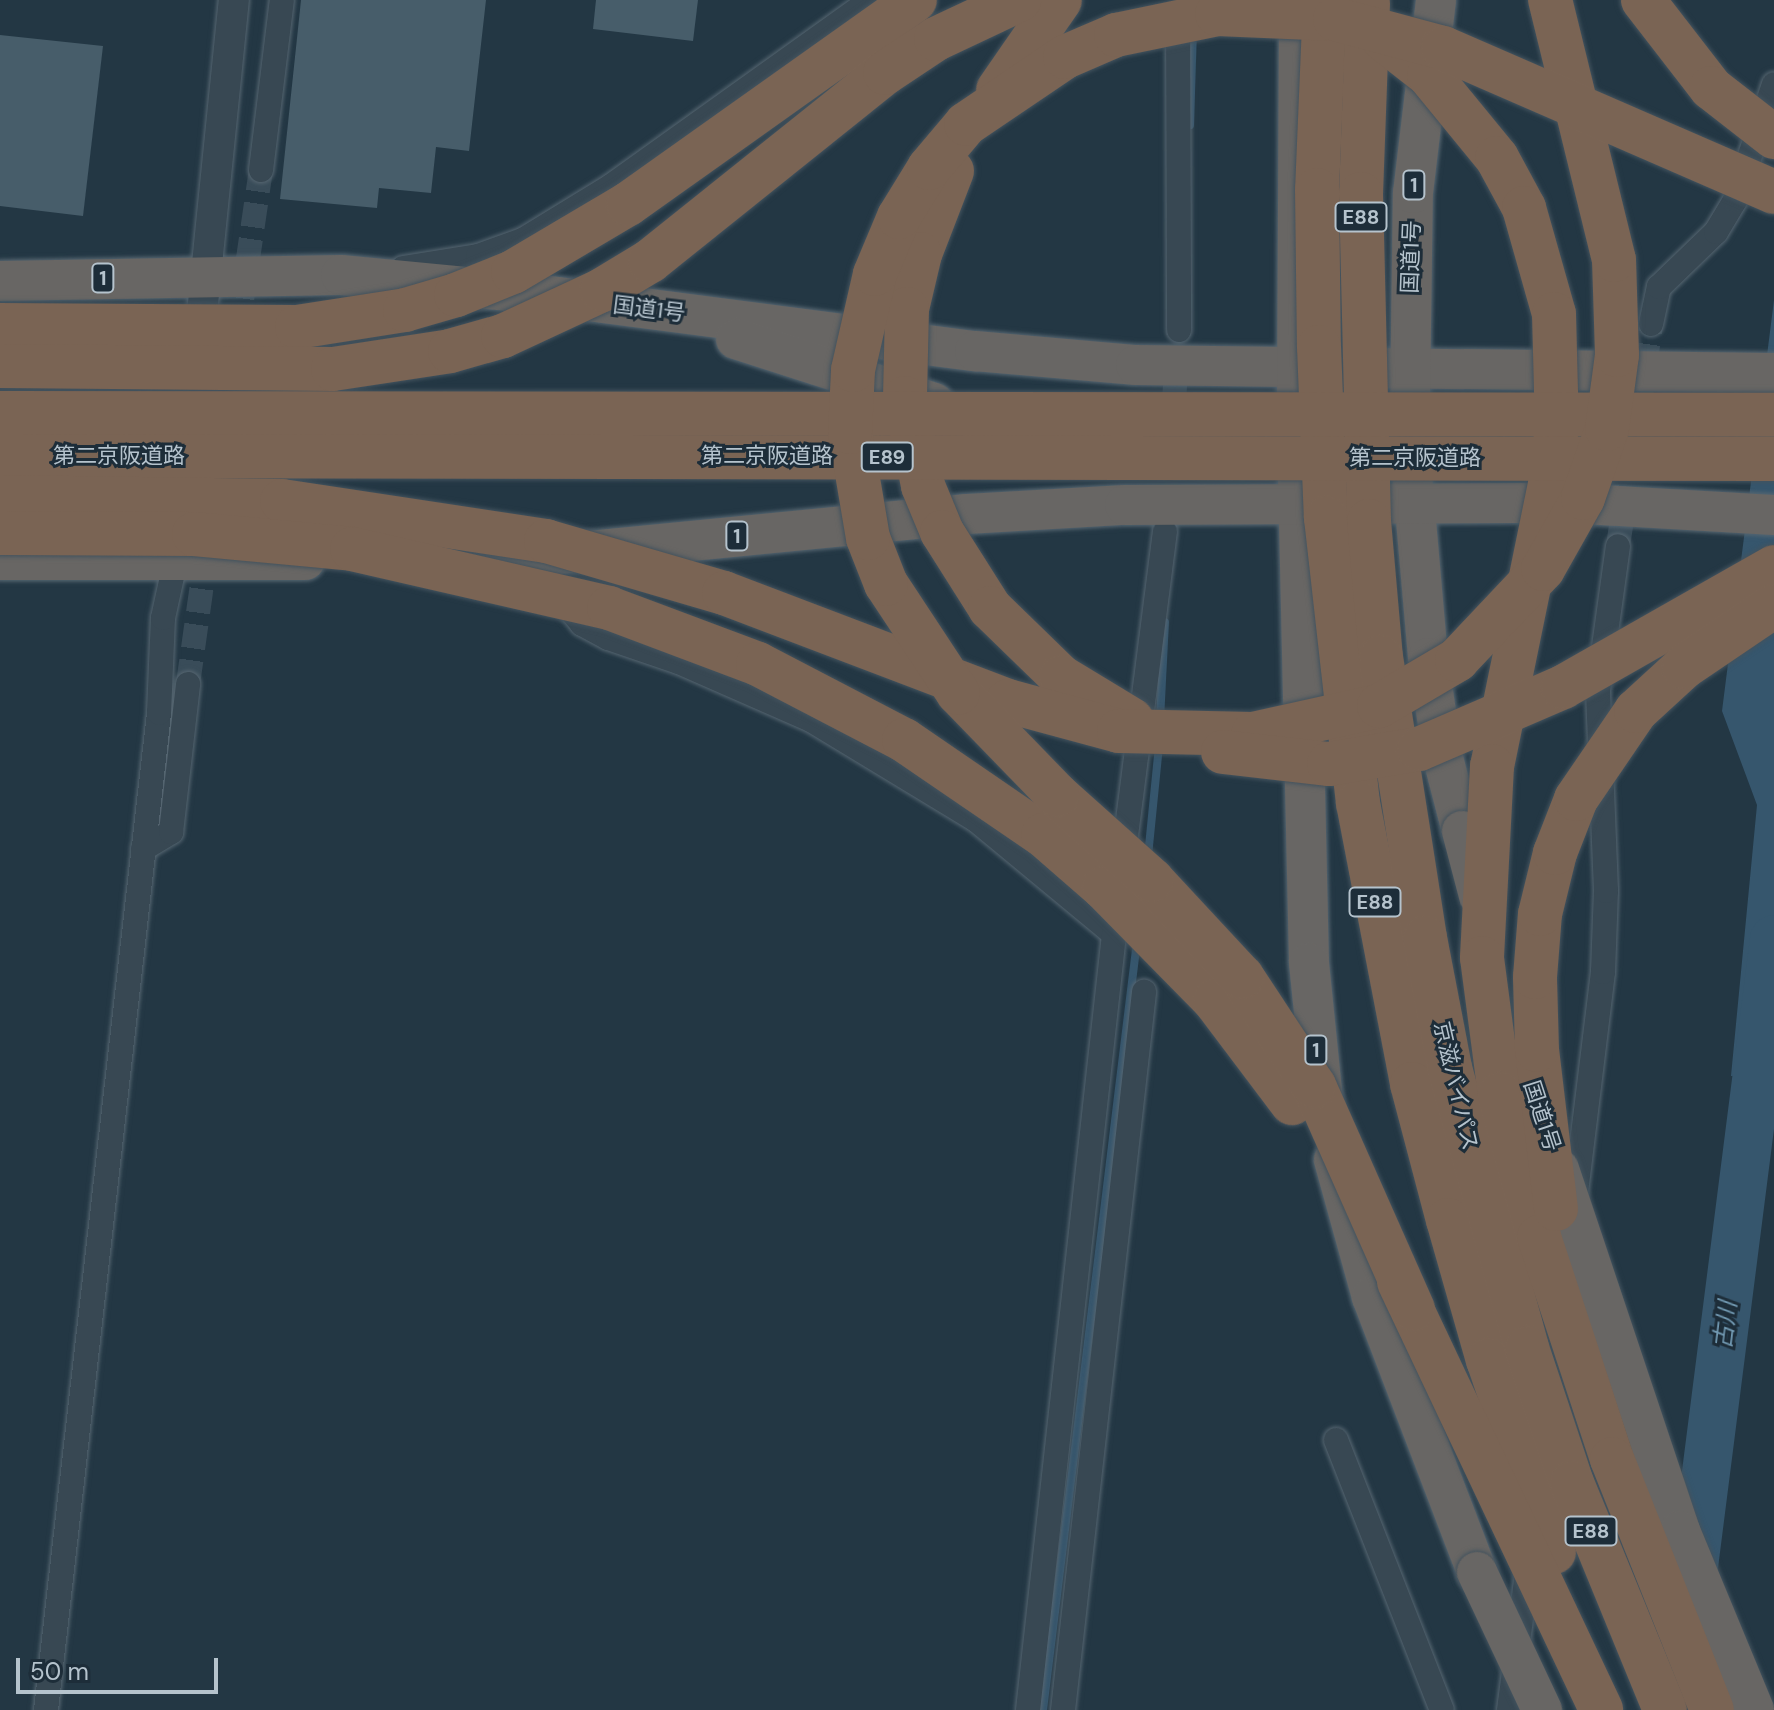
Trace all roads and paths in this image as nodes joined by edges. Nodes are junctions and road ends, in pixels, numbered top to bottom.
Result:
1 (234, 0) edge
2 (282, 0) edge
3 (871, 0) edge
4 (915, 0) edge
5 (1019, 0) edge
6 (1060, 0) edge
7 (1178, 0) edge
8 (1299, 0) edge
9 (1325, 0) edge
10 (1368, 0) edge
11 (1436, 0) edge
12 (1550, 0) edge
13 (1643, 0) edge
14 (1774, 84) edge
15 (1774, 137) edge
16 (261, 170) tunnel mouth
17 (1774, 192) edge
18 (206, 274) junction
19 (341, 275) junction
20 (0, 281) edge
21 (617, 305) junction
22 (1651, 324) tunnel mouth
23 (0, 325) edge
24 (1179, 330) tunnel mouth
25 (0, 366) edge
26 (1297, 370) junction
27 (1410, 372) junction
28 (1774, 373) edge
29 (0, 413) edge
30 (1774, 415) edge
31 (1329, 435) junction
32 (1411, 435) junction
33 (0, 456) edge
34 (1774, 459) edge
35 (1774, 469) edge
36 (0, 497) edge
37 (1413, 501) junction
38 (1299, 503) junction
39 (1774, 515) edge
40 (1165, 532) tunnel mouth
41 (0, 533) edge
42 (1618, 546) tunnel mouth
43 (528, 557) junction
44 (0, 560) edge
45 (48, 563) junction
46 (175, 563) junction
47 (1774, 567) edge
48 (0, 568) edge
49 (1774, 606) edge
50 (188, 684) tunnel mouth
51 (143, 849) junction
52 (1114, 934) junction
53 (1144, 992) dead end
54 (1101, 1064) junction
55 (1136, 1069) junction
56 (1413, 1309) junction
57 (1336, 1440) dead end
58 (1612, 1459) junction
59 (1049, 1526) junction
60 (1084, 1531) junction
61 (46, 1710) edge
62 (1028, 1710) edge
63 (1063, 1710) edge
64 (1442, 1710) edge
65 (1509, 1710) edge
66 (1542, 1710) edge
67 (1601, 1710) edge
68 (1617, 1710) edge
69 (1665, 1710) edge
70 (1712, 1710) edge
71 (1754, 1710) edge

1 - 18 street
2 - 16 street
3 - 19 street
4 - 23 highway, bridge
5 - 25 highway, bridge
6 - 47 highway, bridge
7 - 24 street
8 - 26 highway, 1
8 - 58 highway, bridge
9 - 31 highway, E88, bridge
10 - 31 highway, E88, bridge
11 - 27 highway, 国道1号 / 1
12 - 36 highway, bridge
13 - 15 highway, bridge
14 - 22 street
17 - 56 highway, bridge
18 - 19 highway, 国道1号 / 1
18 - 20 highway, 国道1号 / 1
18 - 46 street
19 - 21 highway, 国道1号 / 1
21 - 26 highway, 国道1号 / 1
21 - 31 highway
26 - 27 highway, 国道1号 / 1
26 - 31 highway, 1
26 - 32 highway
27 - 28 highway, 国道1号 / 1
27 - 32 highway, 国道1号 / 1
29 - 30 highway, 第二京阪道路 / E89, bridge
31 - 37 highway
31 - 38 highway, 1
31 - 68 highway, 京滋バイパス / E88, bridge
31 - 69 highway, 京滋バイパス / E88, bridge
32 - 35 highway, bridge
32 - 37 highway, 国道1号 / 1
33 - 34 highway, 第二京阪道路 / E89, bridge
37 - 38 highway, 1
37 - 39 highway, 1
37 - 71 highway, 国道1号 / 1, bridge
38 - 43 highway, 1
38 - 66 highway, 1, bridge
40 - 52 street
41 - 56 highway, bridge
42 - 65 street
43 - 46 highway, 1
43 - 52 street
44 - 45 highway, 1
45 - 46 highway, 1
45 - 48 highway
46 - 51 street
49 - 58 highway, bridge
50 - 51 street
51 - 61 street
52 - 54 street
53 - 55 street
54 - 55 street
54 - 59 street
55 - 60 street
56 - 67 highway, bridge
57 - 64 street
58 - 70 highway, bridge
59 - 60 street
59 - 62 street
60 - 63 street

